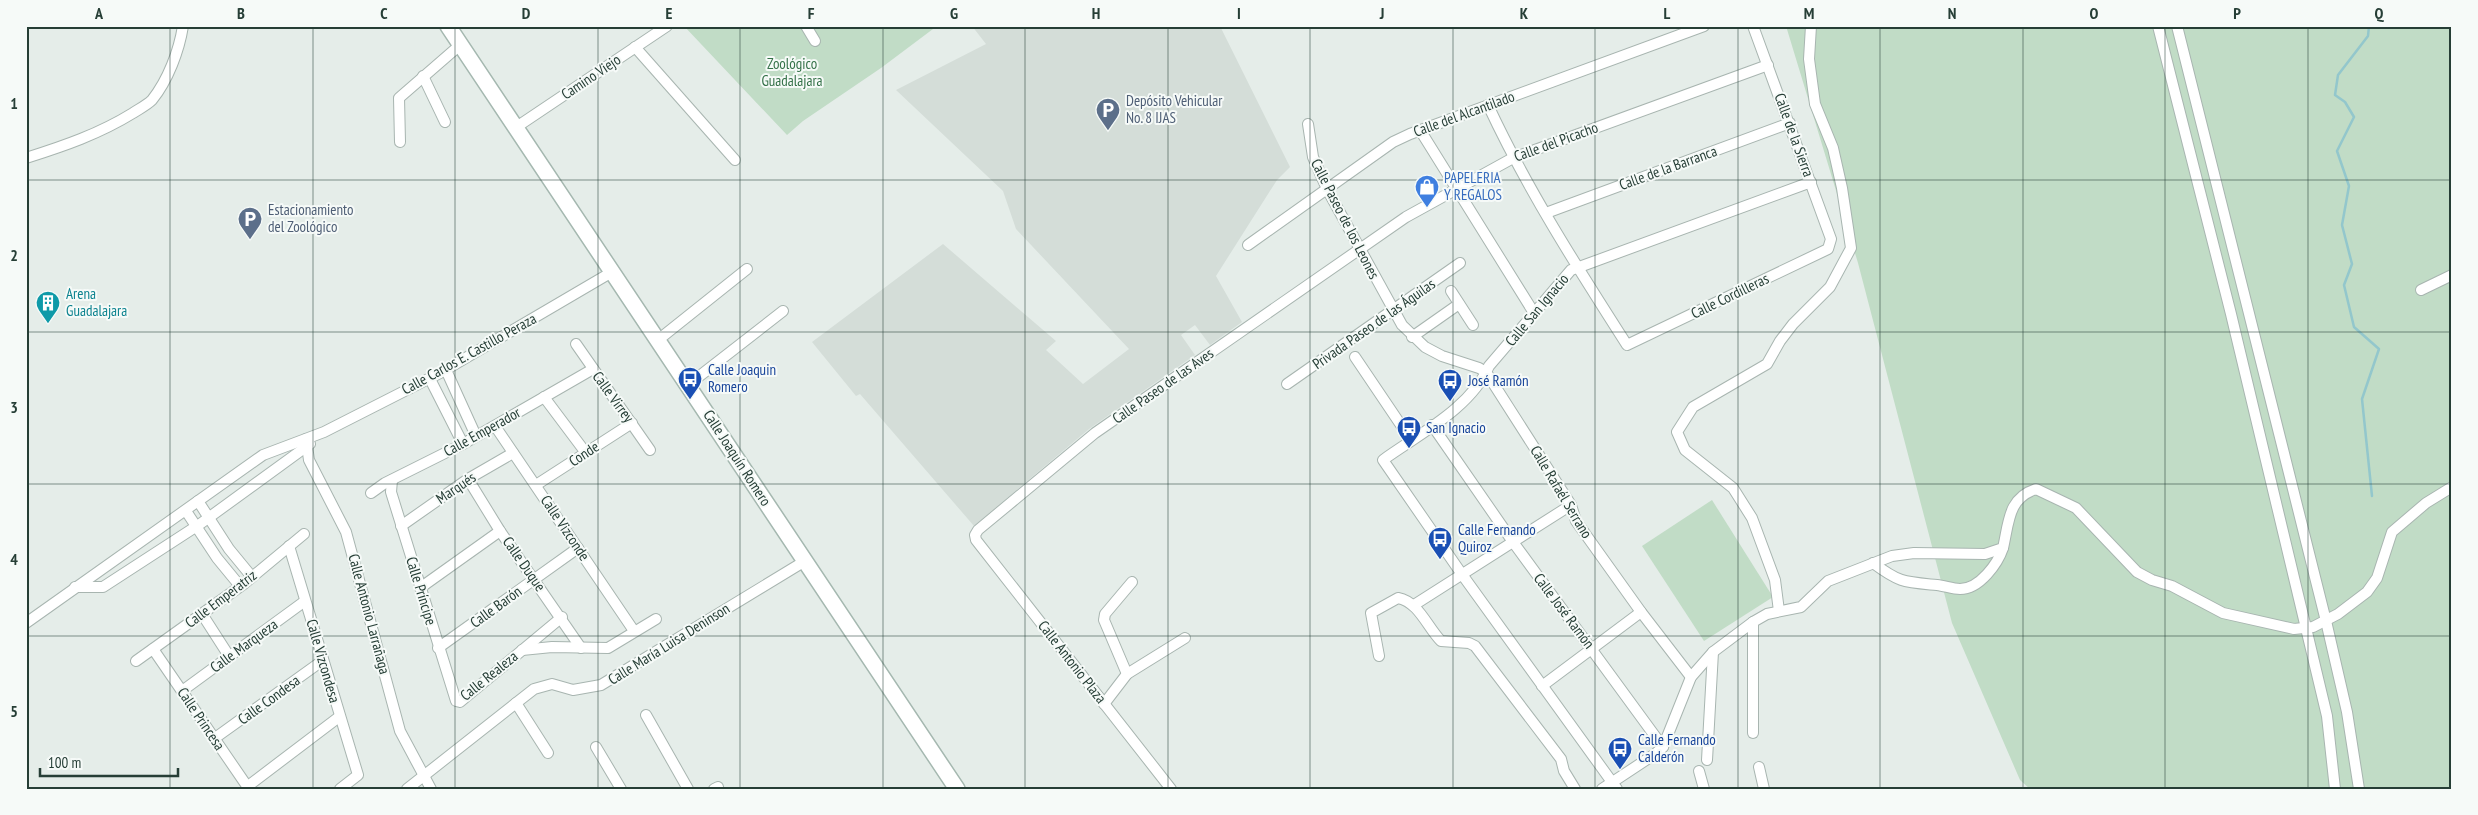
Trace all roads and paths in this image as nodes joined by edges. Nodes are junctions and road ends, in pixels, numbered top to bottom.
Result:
1 (183, 26) edge
2 (448, 26) edge
3 (666, 26) edge
4 (806, 26) edge
5 (1704, 26) edge
6 (1753, 26) edge
7 (1811, 26) edge
8 (2158, 26) edge
9 (2177, 26) edge
10 (815, 41) dead end
11 (460, 45) junction
12 (635, 47) junction
13 (1768, 65) junction
14 (423, 76) junction
15 (1488, 105) junction
16 (445, 122) dead end
17 (1790, 123) junction
18 (1308, 124) dead end
19 (515, 128) junction
20 (1420, 130) junction
21 (400, 142) dead end
22 (26, 158) edge
23 (1513, 158) junction
24 (735, 160) dead end
25 (1811, 182) junction
26 (1456, 188) junction
27 (1327, 189) junction
28 (1546, 213) junction
29 (1248, 245) dead end
30 (1831, 245) joint
31 (1359, 249) junction
32 (1460, 263) dead end
33 (1577, 268) junction
34 (746, 270) dead end
35 (612, 272) junction
36 (2452, 275) edge
37 (2421, 290) dead end
38 (1451, 291) dead end
39 (1459, 304) junction
40 (783, 310) dead end
41 (2247, 310) junction
42 (1393, 311) junction
43 (1534, 313) junction
44 (2231, 314) junction
45 (1472, 325) dead end
46 (1412, 337) junction
47 (658, 340) junction
48 (576, 344) dead end
49 (1355, 357) dead end
50 (593, 369) junction
51 (446, 370) junction
52 (1486, 372) junction
53 (430, 379) junction
54 (1287, 384) dead end
55 (688, 385) junction
56 (457, 394) junction
57 (544, 397) junction
58 (441, 402) junction
59 (632, 423) junction
60 (1432, 425) junction
61 (494, 426) junction
62 (476, 436) junction
63 (1411, 440) junction
64 (306, 443) junction
65 (463, 444) junction
66 (650, 450) dead end
67 (513, 453) junction
68 (586, 453) junction
69 (468, 479) junction
70 (392, 480) junction
71 (536, 485) junction
72 (2452, 487) edge
73 (371, 493) dead end
74 (198, 501) junction
75 (1571, 505) junction
76 (186, 511) junction
77 (208, 517) junction
78 (196, 526) junction
79 (401, 526) junction
80 (500, 531) junction
81 (304, 534) dead end
82 (975, 535) joint
83 (1513, 542) junction
84 (289, 546) junction
85 (229, 548) junction
86 (578, 548) junction
87 (2003, 548) junction
88 (217, 558) junction
89 (805, 561) junction
90 (1872, 563) junction
91 (1461, 573) junction
92 (252, 577) junction
93 (533, 579) junction
94 (1132, 582) dead end
95 (240, 586) junction
96 (75, 587) junction
97 (420, 588) junction
98 (305, 601) junction
99 (1414, 605) junction
100 (1641, 612) junction
101 (1779, 612) junction
102 (202, 614) junction
103 (562, 617) junction
104 (656, 619) dead end
105 (2326, 621) junction
106 (1753, 622) junction
107 (26, 623) edge
108 (2305, 628) junction
109 (634, 631) junction
110 (1185, 638) dead end
111 (438, 648) junction
112 (581, 648) junction
113 (1591, 648) junction
114 (153, 649) junction
115 (522, 650) junction
116 (1713, 652) junction
117 (229, 656) junction
118 (1379, 656) dead end
119 (136, 661) dead end
120 (322, 661) junction
121 (1127, 674) junction
122 (1690, 677) junction
123 (1542, 686) junction
124 (182, 691) junction
125 (456, 701) joint
126 (516, 703) junction
127 (1104, 704) junction
128 (646, 715) dead end
129 (339, 717) junction
130 (1754, 733) dead end
131 (215, 738) junction
132 (1662, 746) junction
133 (596, 747) dead end
134 (548, 753) dead end
135 (1707, 760) dead end
136 (1758, 767) dead end
137 (1699, 771) dead end
138 (424, 776) junction
139 (1614, 786) edge
140 (249, 788) edge
141 (340, 789) edge
142 (407, 789) edge
143 (431, 789) edge
144 (621, 789) edge
145 (688, 789) edge
146 (957, 789) edge
147 (1171, 789) edge
148 (1575, 789) edge
149 (1602, 789) edge
150 (1704, 789) edge
151 (1764, 789) edge
152 (2335, 789) edge
153 (2359, 789) edge

1 - 22 street
2 - 11 street, Calle Joaquín Romero
3 - 12 street, Camino Viejo
4 - 10 street
5 - 15 street, Calle del Alcantilado
6 - 13 street, Calle de la Sierra
7 - 101 street
8 - 44 street
9 - 41 street
11 - 14 street
11 - 19 street, Calle Joaquín Romero
12 - 19 street, Camino Viejo
12 - 24 street
13 - 17 street, Calle de la Sierra
13 - 23 street, Calle del Picacho
14 - 16 street
14 - 21 street
15 - 20 street, Calle del Alcantilado
15 - 23 street
17 - 25 street, Calle de la Sierra
17 - 28 street, Calle de la Barranca
18 - 27 street, Calle Paseo de los Leones
19 - 35 street, Calle Joaquín Romero
20 - 26 street
20 - 27 street, Calle del Alcantilado
23 - 26 street, Calle del Picacho
23 - 28 street
25 - 30 street, Calle de la Sierra
25 - 33 street, Calle San Ignacio
26 - 31 street, Calle del Picacho
26 - 43 street
27 - 29 street, Calle del Alcantilado
27 - 31 street, Calle Paseo de los Leones
28 - 33 street
30 - 33 street, Calle Cordilleras
31 - 42 street, Calle Paseo de los Leones
31 - 82 street, Calle Paseo de las Aves
32 - 42 street, Privada Paseo de las Águilas
33 - 43 street, Calle San Ignacio
34 - 47 street
35 - 47 street, Calle Joaquín Romero
35 - 51 street, Calle Carlos E. Castillo Peraza
36 - 37 street
38 - 39 street
39 - 45 street
39 - 46 street
40 - 55 street
41 - 44 street
41 - 105 street
42 - 46 street
42 - 54 street, Privada Paseo de las Águilas
43 - 52 street, Calle San Ignacio
44 - 108 street
46 - 52 street
47 - 55 street, Calle Joaquín Romero
48 - 50 street, Calle Virrey
49 - 63 street
50 - 57 street, Calle Emperador
50 - 59 street, Calle Virrey
51 - 53 street, Calle Carlos E. Castillo Peraza
51 - 56 street
52 - 60 street, Calle San Ignacio
52 - 75 street, Calle Rafaél Serrano
53 - 58 street
53 - 64 street, Calle Carlos E. Castillo Peraza
55 - 89 street, Calle Joaquín Romero
56 - 58 street
56 - 62 street
57 - 61 street, Calle Emperador
57 - 68 street
58 - 65 street
59 - 66 street, Calle Virrey
59 - 68 street, Conde
60 - 63 street, Calle San Ignacio
60 - 83 street, Calle José Ramón
61 - 62 street, Calle Emperador
61 - 67 street, Calle Vizconde
62 - 65 street, Calle Emperador
63 - 91 street, Calle San Ignacio
64 - 74 street, Calle Carlos E. Castillo Peraza
64 - 77 street, Calle Carlos E. Castillo Peraza
64 - 138 street, Calle Antonio Larrañaga
65 - 70 street, Calle Emperador
67 - 69 street, Marqués
67 - 71 street, Calle Vizconde
68 - 71 street, Conde
69 - 79 street, Marqués
69 - 80 street, Calle Duque
70 - 73 street, Calle Emperador
70 - 79 street, Calle Príncipe
71 - 86 street, Calle Vizconde
72 - 105 street
74 - 76 street, Calle Carlos E. Castillo Peraza
74 - 77 street
75 - 83 street
75 - 100 street, Calle Rafaél Serrano
76 - 78 street
76 - 96 street, Calle Carlos E. Castillo Peraza
77 - 78 street, Calle Carlos E. Castillo Peraza
77 - 85 street
78 - 88 street
78 - 96 street, Calle Carlos E. Castillo Peraza
79 - 97 street, Calle Príncipe
80 - 93 street, Calle Duque
80 - 97 street
81 - 84 street, Calle Emperatriz
82 - 127 street, Calle Antonio Plaza
83 - 91 street
83 - 113 street, Calle José Ramón
84 - 92 street, Calle Emperatriz
84 - 98 street, Calle Vizcondesa
85 - 88 street
85 - 92 street
86 - 93 street, Calle Barón
86 - 109 street, Calle Vizconde
87 - 90 street
87 - 90 street
87 - 108 street
88 - 95 street
89 - 126 street, Calle María Luisa Deninson
89 - 146 street, Calle Joaquín Romero
90 - 101 street
91 - 99 street
91 - 123 street
92 - 95 street, Calle Emperatriz
93 - 103 street, Calle Duque
93 - 111 street, Calle Barón
94 - 121 street
95 - 102 street, Calle Emperatriz
96 - 107 street, Calle Carlos E. Castillo Peraza
97 - 111 street, Calle Príncipe
98 - 117 street, Calle Marqueza
98 - 120 street, Calle Vizcondesa
99 - 118 street
99 - 148 street
100 - 113 street
100 - 122 street, Calle Rafaél Serrano
101 - 106 street
102 - 114 street, Calle Emperatriz
102 - 117 street
103 - 112 street, Calle Duque
103 - 115 street, Calle Realeza
104 - 109 street, Calle Realeza
105 - 108 street
105 - 153 street
106 - 116 street
106 - 130 street
108 - 152 street
109 - 112 street, Calle Realeza
110 - 121 street
111 - 125 street, Calle Príncipe
112 - 115 street, Calle Realeza
113 - 123 street
113 - 132 street, Calle José Ramón
114 - 119 street, Calle Emperatriz
114 - 124 street, Calle Princesa
115 - 125 street, Calle Realeza
116 - 122 street
116 - 135 street
117 - 124 street, Calle Marqueza
120 - 129 street, Calle Vizcondesa
120 - 131 street, Calle Condesa
121 - 127 street
122 - 132 street
123 - 139 street
124 - 131 street, Calle Princesa
126 - 134 street
126 - 138 street, Calle María Luisa Deninson
127 - 147 street, Calle Antonio Plaza
128 - 145 street
129 - 140 street
129 - 141 street, Calle Vizcondesa
131 - 140 street, Calle Princesa
132 - 139 street
133 - 144 street
136 - 151 street
137 - 150 street
138 - 142 street, Calle María Luisa Deninson
138 - 143 street, Calle Antonio Larrañaga
139 - 149 street

